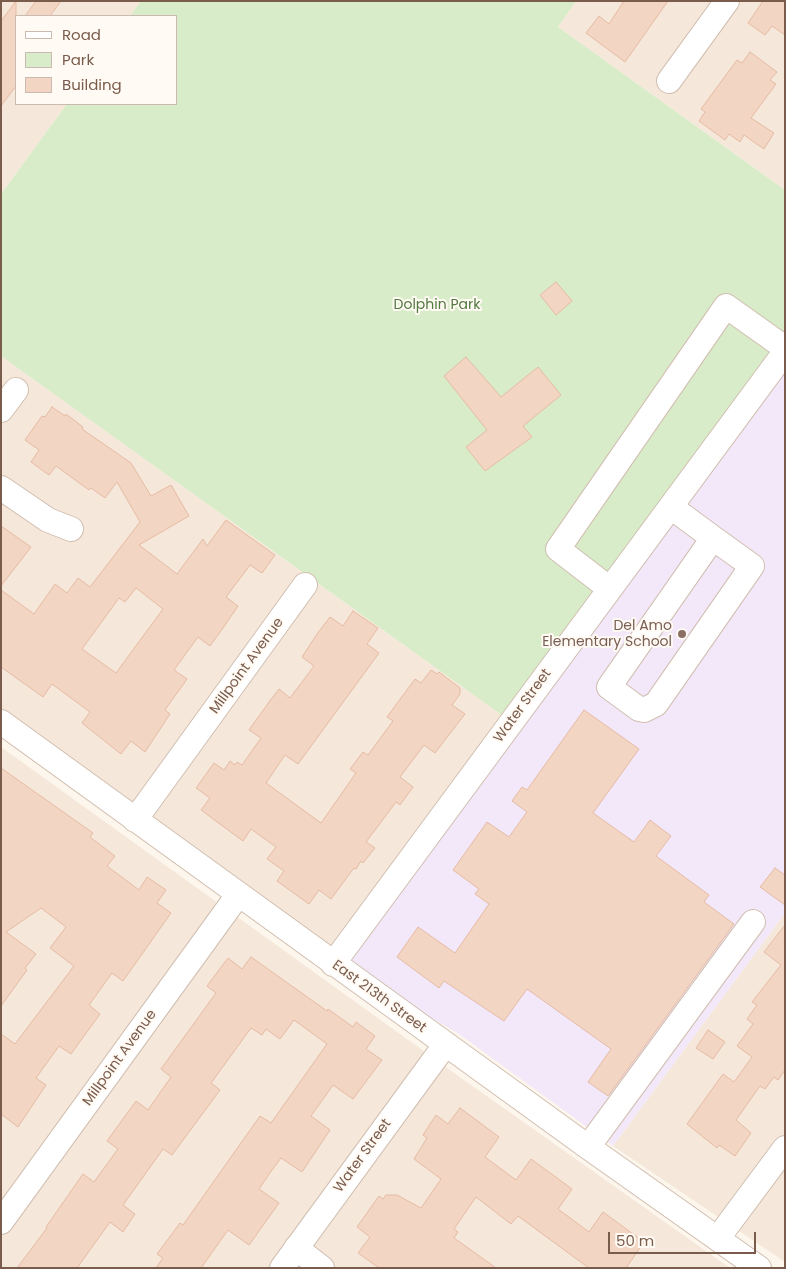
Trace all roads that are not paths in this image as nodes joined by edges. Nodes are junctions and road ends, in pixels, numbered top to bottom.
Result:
1 (727, 1) edge
2 (669, 81) dead end
3 (785, 348) edge
4 (785, 352) edge
5 (16, 390) dead end
6 (1, 410) edge
7 (1, 488) edge
8 (671, 506) junction
9 (71, 530) dead end
10 (714, 538) junction
11 (305, 585) dead end
12 (610, 589) junction
13 (1, 722) edge
14 (136, 820) junction
15 (238, 895) junction
16 (753, 922) dead end
17 (334, 964) junction
18 (445, 1044) junction
19 (588, 1147) junction
20 (785, 1148) edge
21 (1, 1222) edge
22 (718, 1238) junction
23 (296, 1248) junction
24 (282, 1268) edge
25 (322, 1268) edge
26 (759, 1268) edge

1 - 2 street
3 - 12 street
4 - 8 street, Water Street
5 - 6 street
7 - 9 street
8 - 10 street
8 - 12 street, Water Street
10 - 10 street
11 - 14 street, Millpoint Avenue
12 - 17 street, Water Street
13 - 14 street, East 213th Street
14 - 15 street, East 213th Street
15 - 17 street, East 213th Street
15 - 21 street, Millpoint Avenue
16 - 19 street
17 - 18 street, East 213th Street
18 - 19 street, East 213th Street
18 - 23 street, Water Street
19 - 22 street, East 213th Street
20 - 22 street
22 - 26 street, East 213th Street
23 - 24 street, Water Street
23 - 25 street

